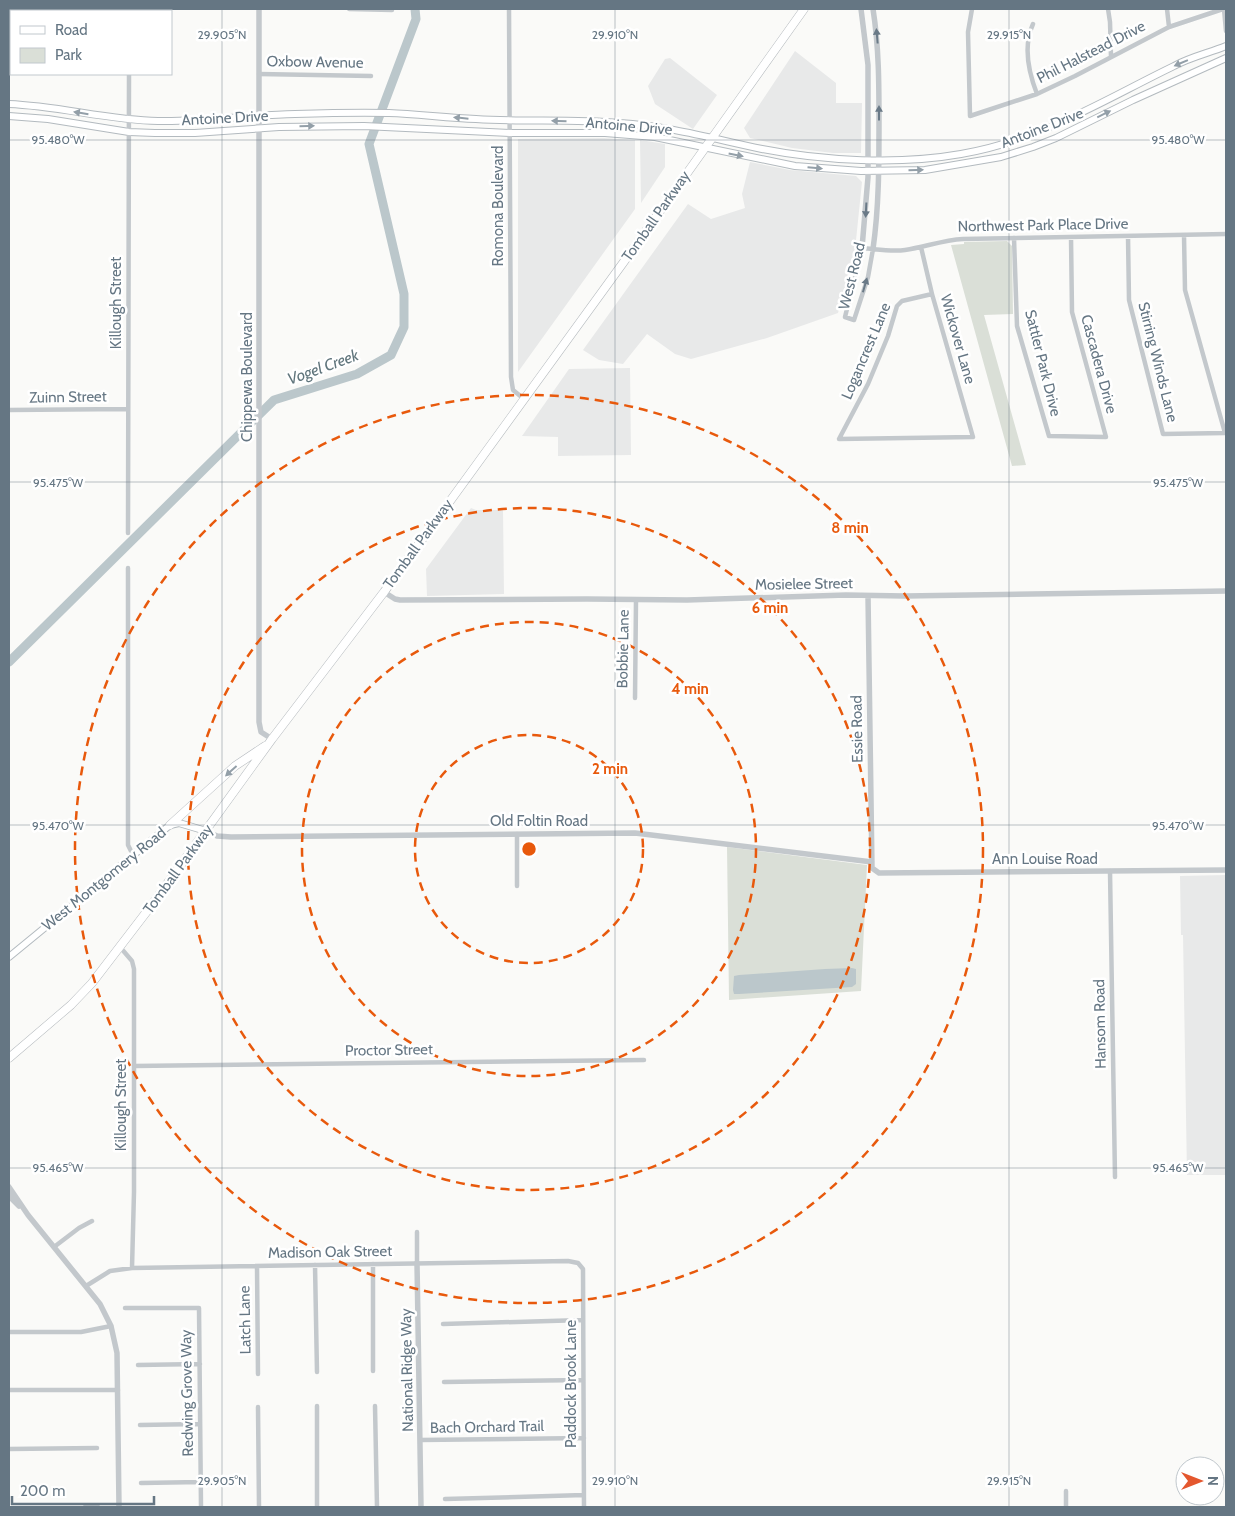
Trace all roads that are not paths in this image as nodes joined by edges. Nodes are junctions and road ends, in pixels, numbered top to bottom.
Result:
1 (259, 9) edge
2 (349, 9) edge
3 (509, 9) edge
4 (804, 9) edge
5 (861, 9) edge
6 (873, 9) edge
7 (972, 9) edge
8 (1108, 9) edge
9 (1167, 9) edge
10 (1224, 9) edge
11 (392, 10) edge
12 (1033, 24) dead end
13 (1169, 27) junction
14 (1226, 31) edge
15 (1226, 46) edge
16 (1110, 58) junction
17 (1226, 58) edge
18 (879, 64) junction
19 (868, 65) junction
20 (259, 74) junction
21 (129, 75) edge
22 (371, 76) dead end
23 (1128, 89) junction
24 (1037, 94) junction
25 (1134, 100) junction
26 (9, 104) edge
27 (49, 108) junction
28 (330, 114) junction
29 (9, 116) edge
30 (259, 116) junction
31 (438, 116) junction
32 (48, 120) junction
33 (129, 120) junction
34 (510, 120) junction
35 (606, 122) junction
36 (330, 126) junction
37 (258, 128) junction
38 (437, 129) junction
39 (129, 132) junction
40 (510, 133) junction
41 (605, 133) junction
42 (711, 137) junction
43 (998, 145) junction
44 (703, 148) junction
45 (795, 154) junction
46 (1002, 157) junction
47 (868, 159) junction
48 (879, 160) junction
49 (795, 166) junction
50 (868, 171) junction
51 (879, 171) junction
52 (1226, 234) edge
53 (1184, 235) junction
54 (1128, 236) junction
55 (1071, 237) junction
56 (1014, 238) junction
57 (921, 247) junction
58 (862, 248) junction
59 (873, 249) junction
60 (932, 294) junction
61 (524, 399) junction
62 (128, 408) junction
63 (9, 410) edge
64 (1225, 433) edge
65 (1106, 437) joint
66 (839, 439) joint
67 (128, 533) dead end
68 (128, 568) dead end
69 (1226, 590) edge
70 (384, 592) junction
71 (868, 596) junction
72 (636, 600) junction
73 (635, 698) dead end
74 (271, 741) junction
75 (170, 825) junction
76 (206, 831) junction
77 (517, 834) junction
78 (133, 855) junction
79 (872, 862) junction
80 (1226, 870) edge
81 (1110, 871) junction
82 (517, 886) dead end
83 (120, 947) junction
84 (9, 957) edge
85 (9, 1058) edge
86 (644, 1060) dead end
87 (134, 1066) junction
88 (1115, 1177) dead end
89 (9, 1187) edge
90 (9, 1196) edge
91 (28, 1214) junction
92 (92, 1221) dead end
93 (417, 1232) dead end
94 (54, 1247) junction
95 (417, 1263) junction
96 (578, 1263) joint
97 (373, 1264) junction
98 (315, 1265) junction
99 (257, 1266) junction
100 (132, 1268) junction
101 (86, 1286) junction
102 (126, 1308) dead end
103 (583, 1320) junction
104 (443, 1324) dead end
105 (111, 1326) junction
106 (9, 1332) edge
107 (200, 1364) junction
108 (138, 1365) dead end
109 (373, 1371) dead end
110 (317, 1372) dead end
111 (258, 1374) dead end
112 (583, 1380) junction
113 (444, 1382) dead end
114 (9, 1390) edge
115 (118, 1390) junction
116 (317, 1406) dead end
117 (376, 1406) dead end
118 (258, 1407) dead end
119 (140, 1424) dead end
120 (200, 1424) junction
121 (584, 1438) junction
122 (420, 1440) junction
123 (97, 1448) dead end
124 (9, 1449) edge
125 (201, 1482) junction
126 (141, 1483) dead end
127 (1066, 1491) dead end
128 (584, 1495) junction
129 (445, 1499) dead end
130 (85, 1507) edge
131 (98, 1507) edge
132 (119, 1507) edge
133 (202, 1507) edge
134 (259, 1507) edge
135 (318, 1507) edge
136 (377, 1507) edge
137 (421, 1507) edge
138 (584, 1507) edge
139 (1066, 1507) edge

1 - 20 street, Chippewa Boulevard
2 - 11 street
3 - 34 street, Romona Boulevard
4 - 42 main road, Tomball Parkway
5 - 19 street, West Road
18 -> 6 street, West Road
7 - 24 street, Phil Halstead Drive
8 - 16 street
9 - 13 street
10 - 13 street, Phil Halstead Drive
10 - 14 street
12 - 24 street
13 - 16 street, Phil Halstead Drive
15 -> 23 main road, Antoine Drive
16 - 24 street, Phil Halstead Drive
17 - 25 main road, Antoine Drive
18 - 19 street
48 -> 18 street, West Road
19 - 47 street, West Road
20 - 22 street, Oxbow Avenue
20 - 30 street, Chippewa Boulevard
21 - 33 street, Killough Street
23 - 25 main road
23 - 43 main road, Antoine Drive
46 -> 25 main road, Antoine Drive
26 - 27 main road, Antoine Drive
27 - 32 main road
33 -> 27 main road, Antoine Drive
28 - 30 main road, Antoine Drive
28 - 31 main road, Antoine Drive
28 - 36 main road
29 - 32 main road, Antoine Drive
30 - 33 main road, Antoine Drive
30 - 37 street, Chippewa Boulevard
34 -> 31 main road, Antoine Drive
31 - 38 main road
32 - 39 main road, Antoine Drive
33 - 39 street, Killough Street
35 -> 34 main road, Antoine Drive
34 - 40 street, Romona Boulevard
35 - 41 main road
35 - 42 main road, Antoine Drive
37 -> 36 main road, Antoine Drive
36 - 38 main road, Antoine Drive
37 - 39 main road, Antoine Drive
37 - 74 street, Chippewa Boulevard
38 - 40 main road, Antoine Drive
39 - 62 street, Killough Street
40 - 41 main road, Antoine Drive
40 - 61 street, Romona Boulevard
41 - 44 main road, Antoine Drive
42 - 44 main road, Tomball Parkway
42 - 45 main road, Antoine Drive
43 - 46 main road
43 - 48 main road, Antoine Drive
44 -> 49 main road, Antoine Drive
44 - 61 main road, Tomball Parkway
45 - 47 main road, Antoine Drive
45 - 49 main road
51 -> 46 main road, Antoine Drive
47 - 48 main road, Antoine Drive
47 - 50 street, West Road
48 - 51 street, West Road
49 -> 50 main road, Antoine Drive
50 - 51 main road, Antoine Drive
50 -> 58 street, West Road
51 - 59 street, West Road
52 - 53 street, Northwest Park Place Drive
53 - 54 street, Northwest Park Place Drive
53 - 64 street
54 - 55 street, Northwest Park Place Drive
54 - 64 street, Stirring Winds Lane
55 - 56 street, Northwest Park Place Drive
55 - 65 street, Cascadera Drive
56 - 57 street, Northwest Park Place Drive
56 - 65 street, Sattler Park Drive
57 - 59 street, Northwest Park Place Drive
57 - 60 street, Wickover Lane
58 - 59 street, Northwest Park Place Drive
58 -> 59 street, West Road
60 - 66 street, Logancrest Lane
60 - 66 street, Wickover Lane
61 - 70 main road, Tomball Parkway
62 - 63 street, Zuinn Street
62 - 67 street, Killough Street
68 - 78 street
69 - 71 street, Mosielee Street
70 - 72 street, Mosielee Street
70 - 74 main road, Tomball Parkway
71 - 72 street, Mosielee Street
71 - 79 street, Essie Road
72 - 73 street, Bobbie Lane
74 -> 75 main road
74 - 76 main road, Tomball Parkway
75 - 76 main road, West Montgomery Road
75 - 78 main road, West Montgomery Road
76 - 77 street, Old Foltin Road
76 - 83 main road, Tomball Parkway
77 - 79 street, Old Foltin Road
77 - 82 street
78 - 84 main road, West Montgomery Road
79 - 81 street, Ann Louise Road
80 - 81 street, Ann Louise Road
81 - 88 street, Hansom Road
83 - 85 main road, Tomball Parkway
83 - 87 street, Killough Street
86 - 87 street, Proctor Street
87 - 100 street, Killough Street
89 - 91 street
90 - 91 street
91 - 94 street
92 - 94 street
93 - 95 street, National Ridge Way
94 - 101 street
95 - 96 street, Madison Oak Street
95 - 97 street, Madison Oak Street
95 - 122 street, National Ridge Way
96 - 103 street, Paddock Brook Lane
97 - 98 street, Madison Oak Street
97 - 109 street
98 - 99 street, Madison Oak Street
98 - 110 street
99 - 100 street, Madison Oak Street
99 - 111 street, Latch Lane
100 - 101 street, Madison Oak Street
101 - 105 street
102 - 107 street, Redwing Grove Way
103 - 104 street
103 - 112 street, Paddock Brook Lane
105 - 106 street
105 - 115 street
107 - 108 street
107 - 120 street, Redwing Grove Way
112 - 113 street
112 - 121 street, Paddock Brook Lane
114 - 115 street
115 - 132 street
116 - 135 street
117 - 136 street
118 - 134 street
119 - 120 street
120 - 125 street, Redwing Grove Way
121 - 122 street, Bach Orchard Trail
121 - 128 street, Paddock Brook Lane
122 - 137 street, National Ridge Way
123 - 124 street
125 - 126 street
125 - 133 street, Redwing Grove Way
127 - 139 street
128 - 129 street
128 - 138 street, Paddock Brook Lane
130 - 131 street

